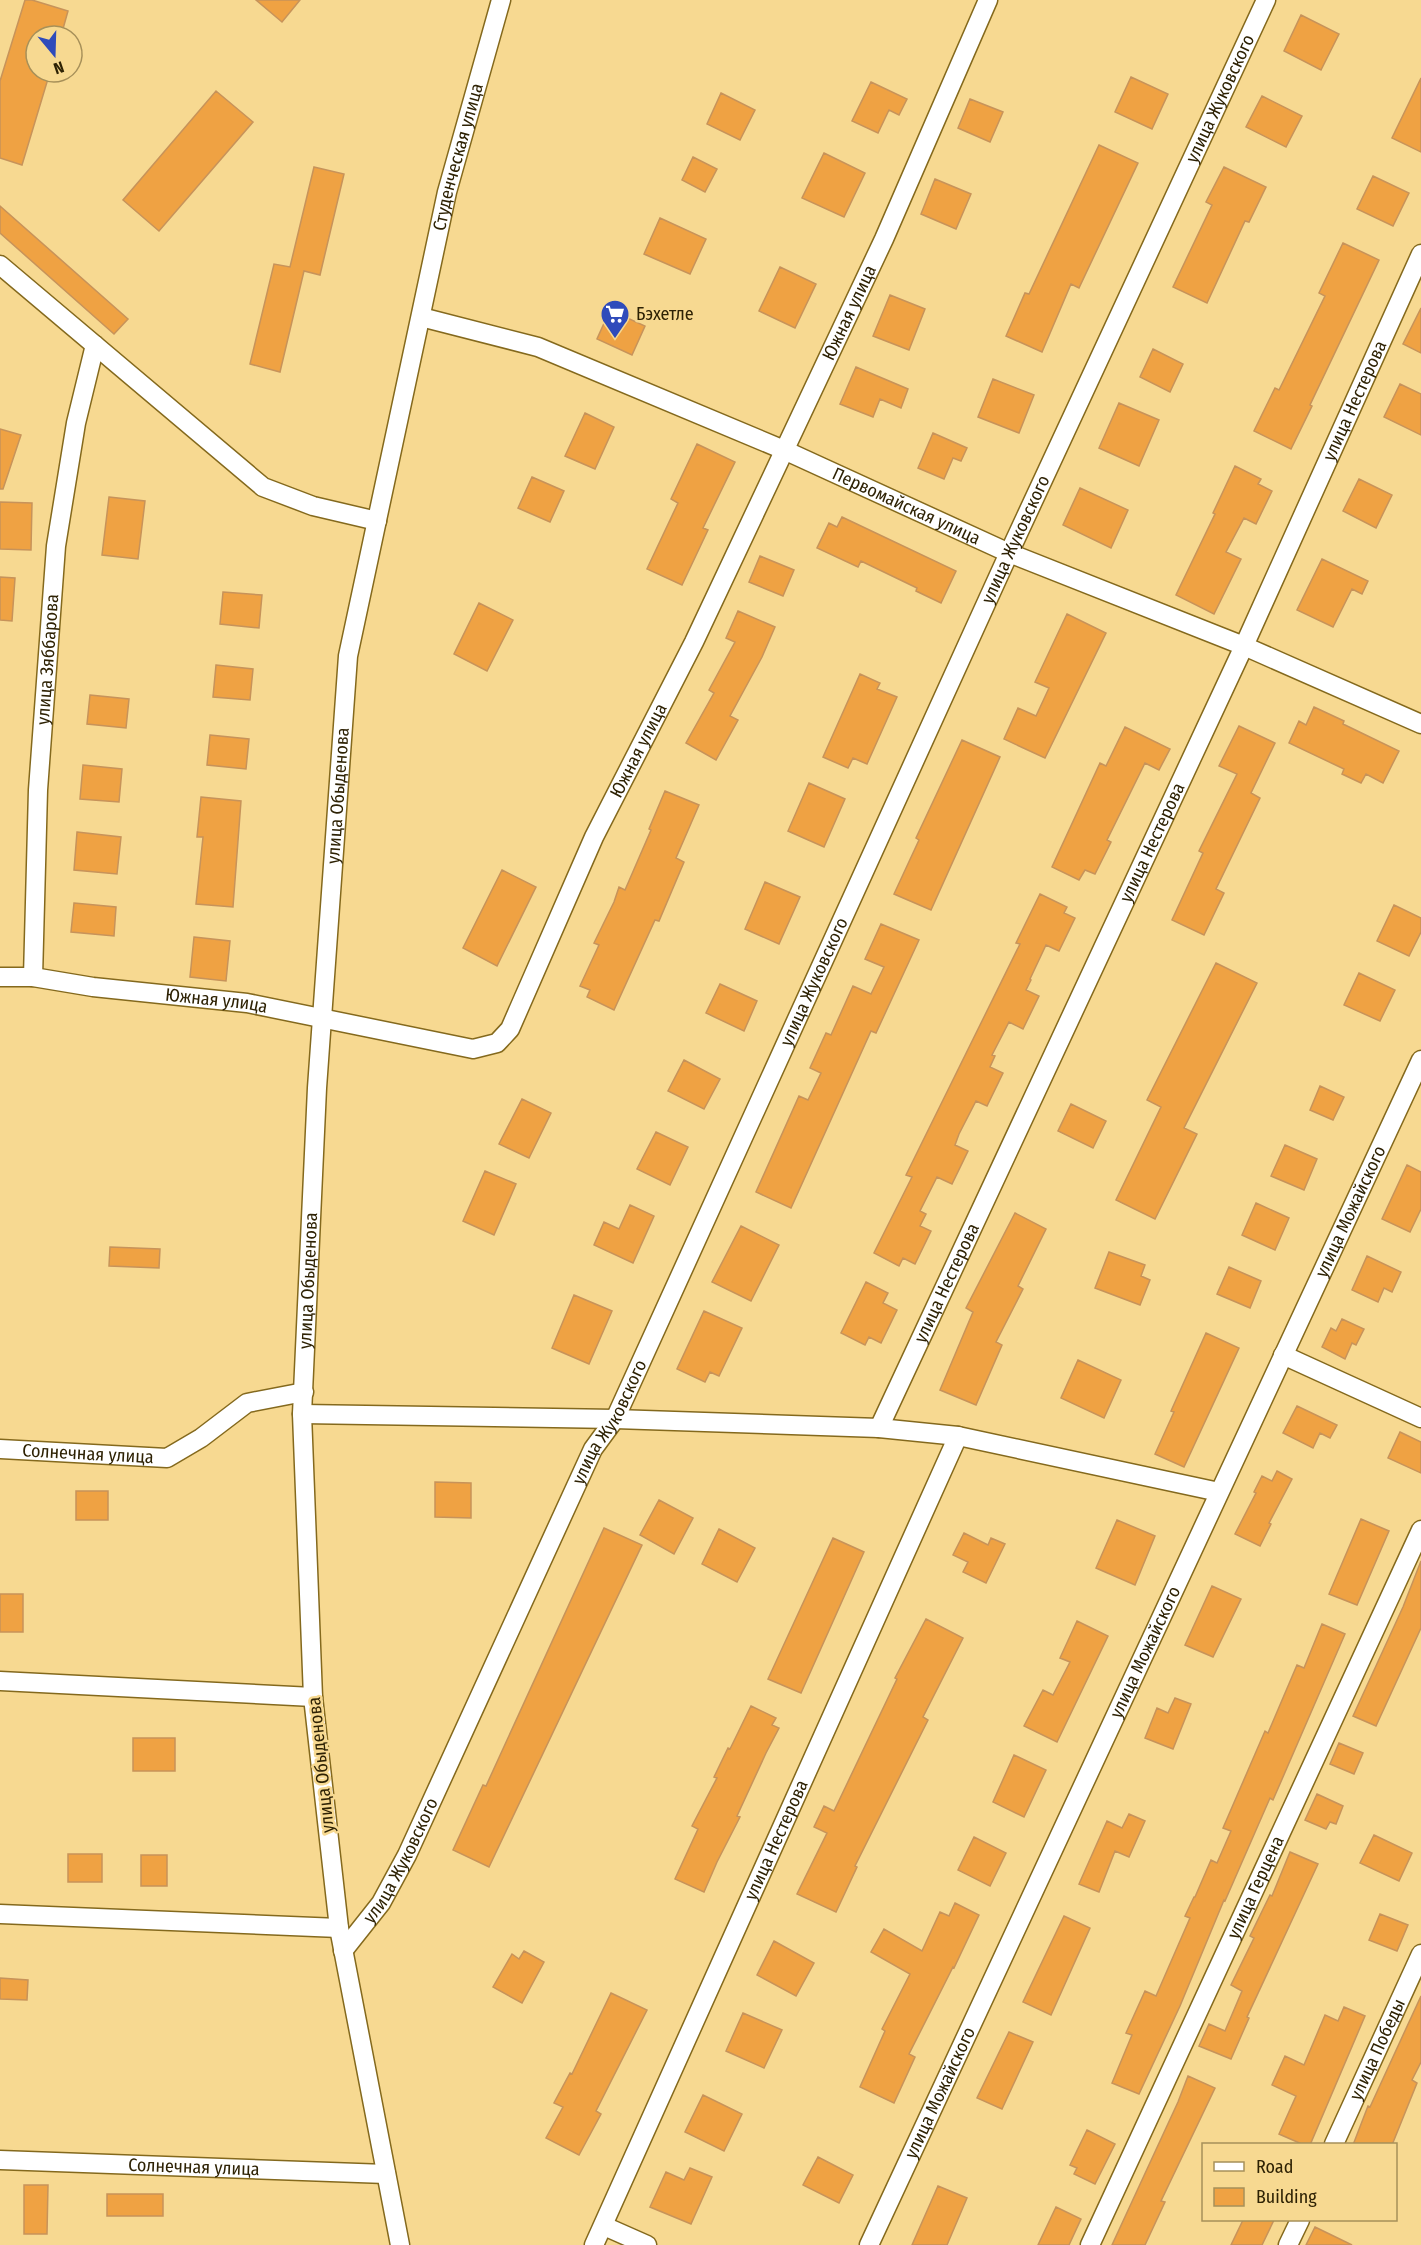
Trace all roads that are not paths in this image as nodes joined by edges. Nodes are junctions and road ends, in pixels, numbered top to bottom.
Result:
1 (501, 0) edge
2 (988, 0) edge
3 (1266, 0) edge
4 (1421, 254) edge
5 (0, 265) edge
6 (421, 317) junction
7 (94, 345) junction
8 (784, 450) junction
9 (377, 521) junction
10 (1009, 553) junction
11 (1244, 646) junction
12 (1421, 724) edge
13 (0, 977) edge
14 (33, 977) junction
15 (322, 1018) junction
16 (1421, 1060) edge
17 (1282, 1355) junction
18 (304, 1392) junction
19 (302, 1414) junction
20 (1421, 1418) edge
21 (615, 1419) junction
22 (879, 1428) junction
23 (958, 1436) junction
24 (0, 1449) edge
25 (1219, 1492) junction
26 (1421, 1530) edge
27 (0, 1681) edge
28 (314, 1697) junction
29 (0, 1914) edge
30 (339, 1928) junction
31 (343, 1951) junction
32 (1421, 1954) edge
33 (1335, 2143) edge
34 (0, 2160) edge
35 (386, 2174) junction
36 (1300, 2221) edge
37 (604, 2226) junction
38 (400, 2245) edge
39 (594, 2245) edge
40 (647, 2245) edge
41 (869, 2245) edge
42 (1090, 2245) edge
43 (1288, 2245) edge

1 - 6 street, Студенческая улица
2 - 8 street, Южная улица
3 - 10 street, улица Жуковского
4 - 11 street, улица Нестерова
5 - 7 street
6 - 8 street, Первомайская улица
6 - 9 street, улица Обыденова
7 - 9 street
7 - 14 street, улица Зяббарова
8 - 10 street, Первомайская улица
8 - 15 street, Южная улица
9 - 15 street, улица Обыденова
10 - 11 street, Первомайская улица
10 - 21 street, улица Жуковского
11 - 12 street, Первомайская улица
11 - 22 street, улица Нестерова
13 - 14 street, Южная улица
14 - 15 street, Южная улица
15 - 18 street, улица Обыденова
16 - 17 street, улица Можайского
17 - 20 street
17 - 25 street, улица Можайского
18 - 19 street, улица Обыденова
18 - 24 street, Солнечная улица
19 - 21 street
19 - 28 street, улица Обыденова
21 - 22 street
21 - 31 street, улица Жуковского
22 - 23 street
23 - 25 street
23 - 37 street, улица Нестерова
25 - 41 street, улица Можайского
26 - 42 street, улица Герцена
27 - 28 street
28 - 30 street, улица Обыденова
29 - 30 street
30 - 31 street, улица Обыденова
31 - 35 street, улица Обыденова
32 - 33 street, улица Победы
34 - 35 street, Солнечная улица
35 - 38 street, улица Обыденова
36 - 43 street
37 - 39 street, улица Нестерова
37 - 40 street

